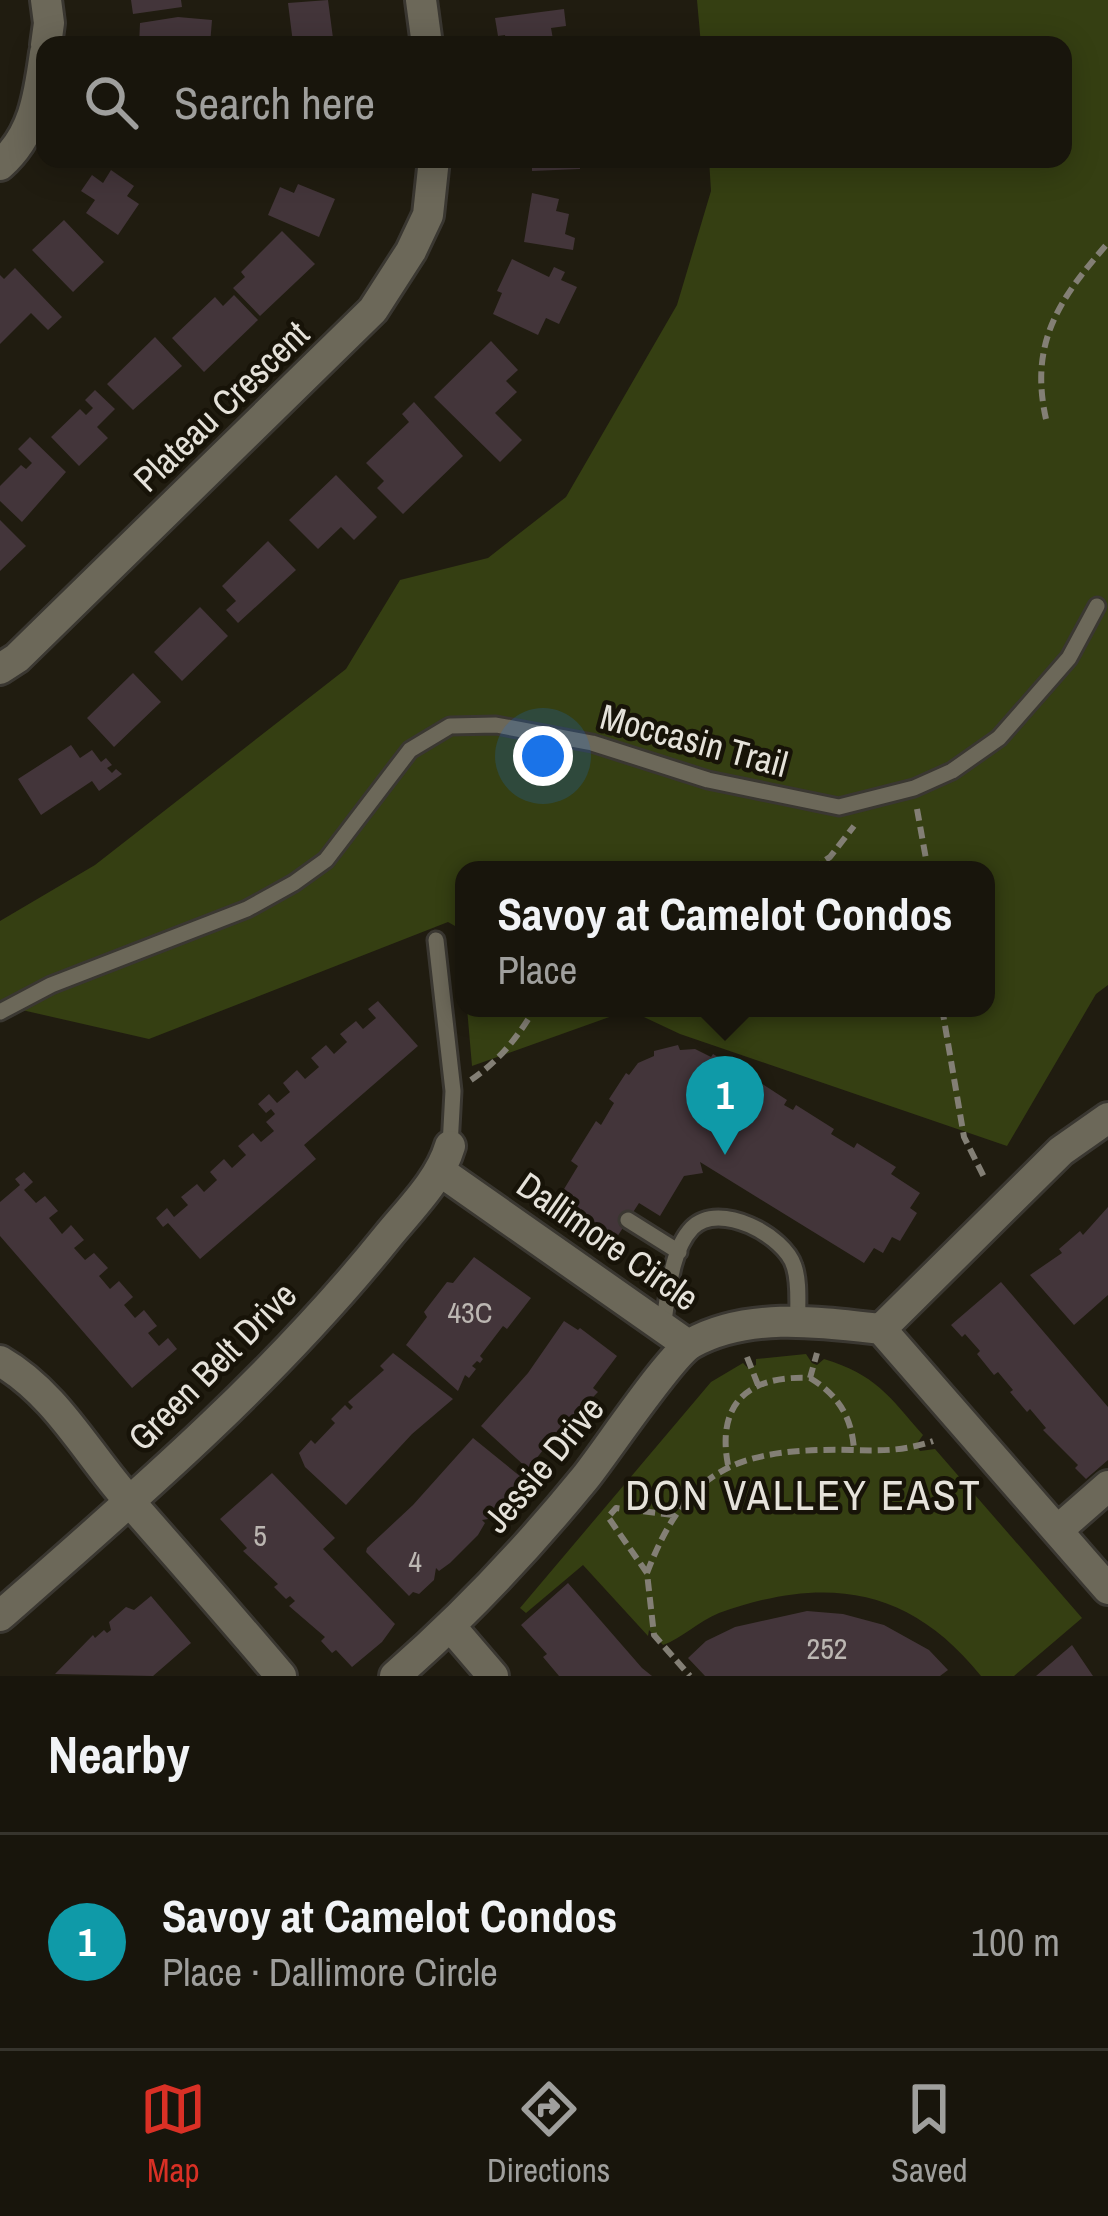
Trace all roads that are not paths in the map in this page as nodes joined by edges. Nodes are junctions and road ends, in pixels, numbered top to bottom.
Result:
1 (46, 0) edge
2 (421, 0) edge
3 (48, 36) edge
4 (426, 36) edge
5 (36, 111) edge
6 (0, 165) edge
7 (433, 168) edge
8 (1097, 606) dead end
9 (0, 669) edge
10 (436, 940) dead end
11 (0, 1012) edge
12 (1108, 1118) edge
13 (445, 1159) junction
14 (628, 1220) dead end
15 (680, 1252) junction
16 (798, 1324) junction
17 (881, 1329) junction
18 (676, 1336) junction
19 (0, 1361) edge
20 (1108, 1486) edge
21 (130, 1502) junction
22 (1058, 1529) junction
23 (1108, 1589) edge
24 (0, 1616) edge
25 (451, 1627) junction
26 (281, 1676) edge
27 (395, 1676) edge
28 (493, 1676) edge

1 - 3 street
2 - 4 street
5 - 6 street
7 - 9 street, Plateau Crescent
8 - 11 lane, Moccasin Trail
10 - 13 lane
12 - 17 street
13 - 18 street, Dallimore Circle
13 - 21 street, Green Belt Drive
14 - 15 lane
15 - 16 lane
15 - 18 lane
16 - 17 street, Dallimore Circle
16 - 18 street, Dallimore Circle
17 - 22 street
18 - 25 street, Jessie Drive
19 - 21 street
20 - 22 street
21 - 24 street, Green Belt Drive
21 - 26 street
22 - 23 street
25 - 27 street, Jessie Drive
25 - 28 street

